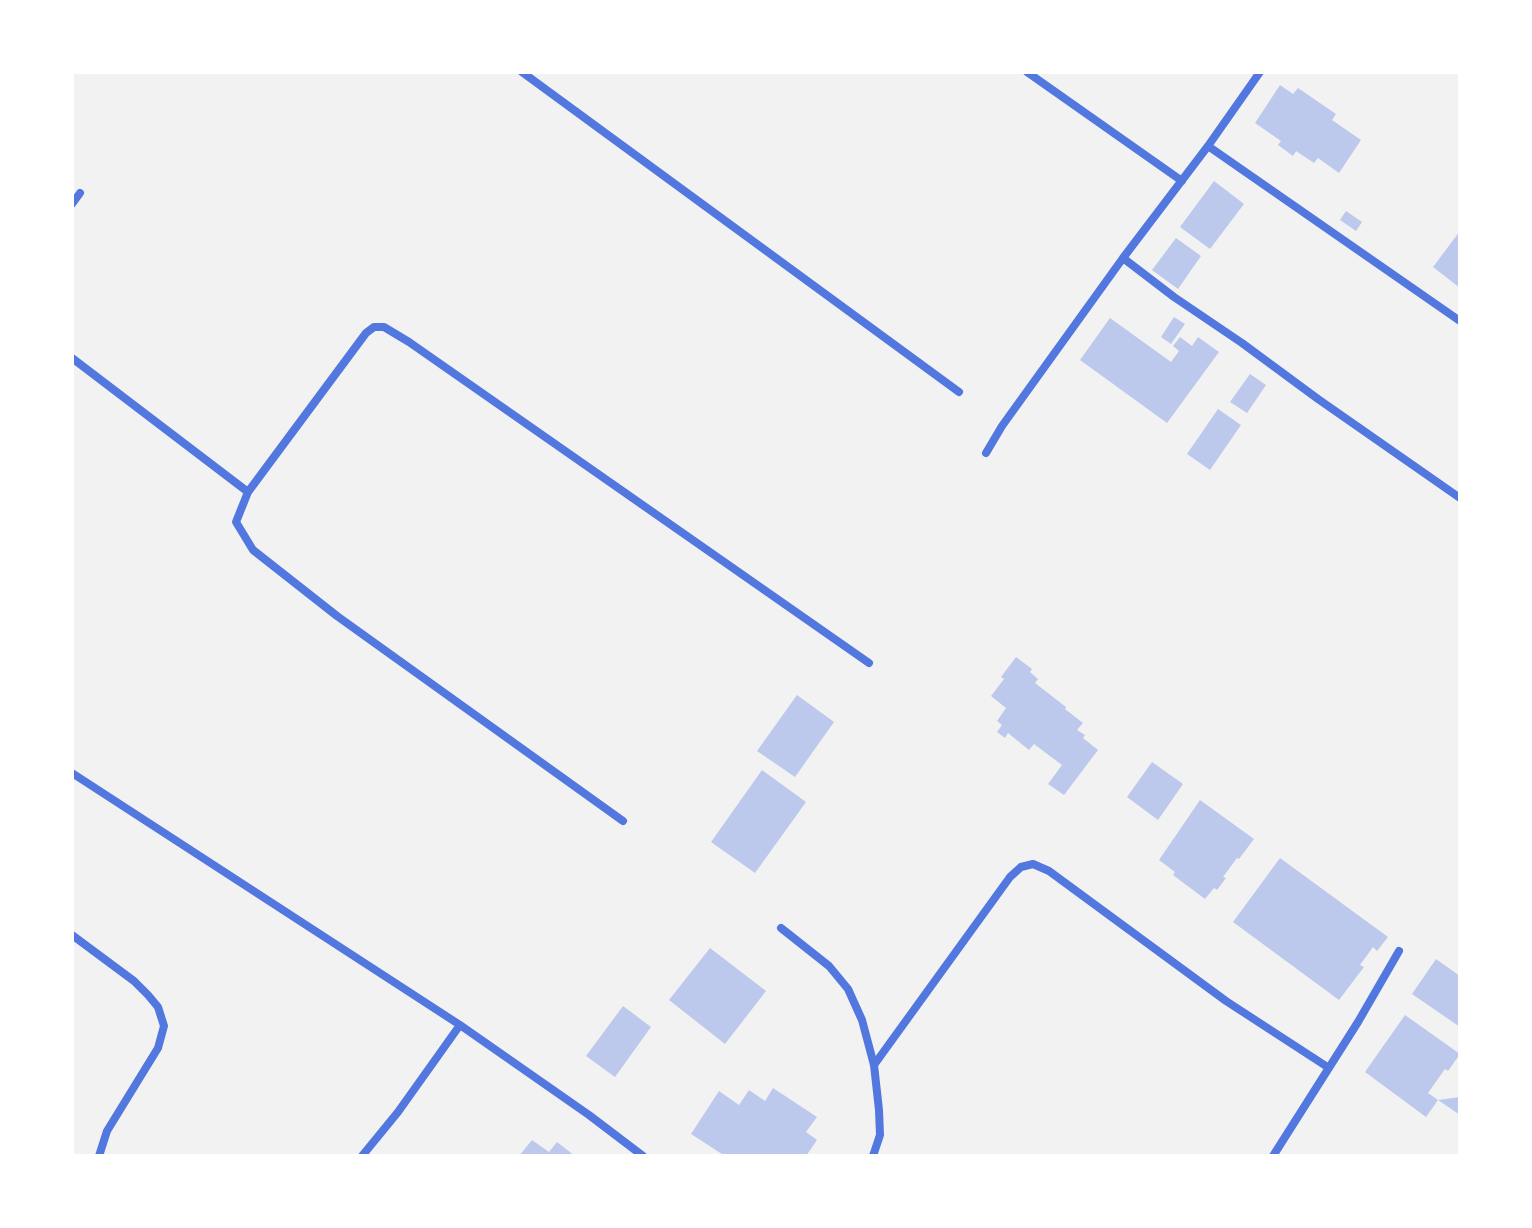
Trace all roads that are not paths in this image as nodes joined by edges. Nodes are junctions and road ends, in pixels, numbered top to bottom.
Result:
1 (522, 72) edge
2 (1027, 72) edge
3 (1260, 72) edge
4 (1208, 146) junction
5 (1182, 181) junction
6 (80, 193) dead end
7 (72, 204) edge
8 (1123, 258) junction
9 (1460, 321) edge
10 (72, 358) edge
11 (959, 392) dead end
12 (986, 453) dead end
13 (248, 492) junction
14 (1460, 498) edge
15 (869, 663) dead end
16 (72, 773) edge
17 (623, 821) dead end
18 (781, 928) dead end
19 (72, 935) edge
20 (1399, 951) dead end
21 (460, 1025) junction
22 (874, 1065) junction
23 (1329, 1068) junction
24 (99, 1156) edge
25 (362, 1156) edge
26 (643, 1156) edge
27 (873, 1156) edge
28 (1273, 1156) edge

1 - 11 street
2 - 5 street
3 - 4 street
4 - 5 street
4 - 9 street
5 - 8 street
6 - 7 street
8 - 12 street
8 - 14 street
10 - 13 street
13 - 15 street
13 - 17 street
16 - 21 street
18 - 22 street
19 - 24 street
20 - 23 street
21 - 25 street
21 - 26 street
22 - 23 street
22 - 27 street
23 - 28 street

